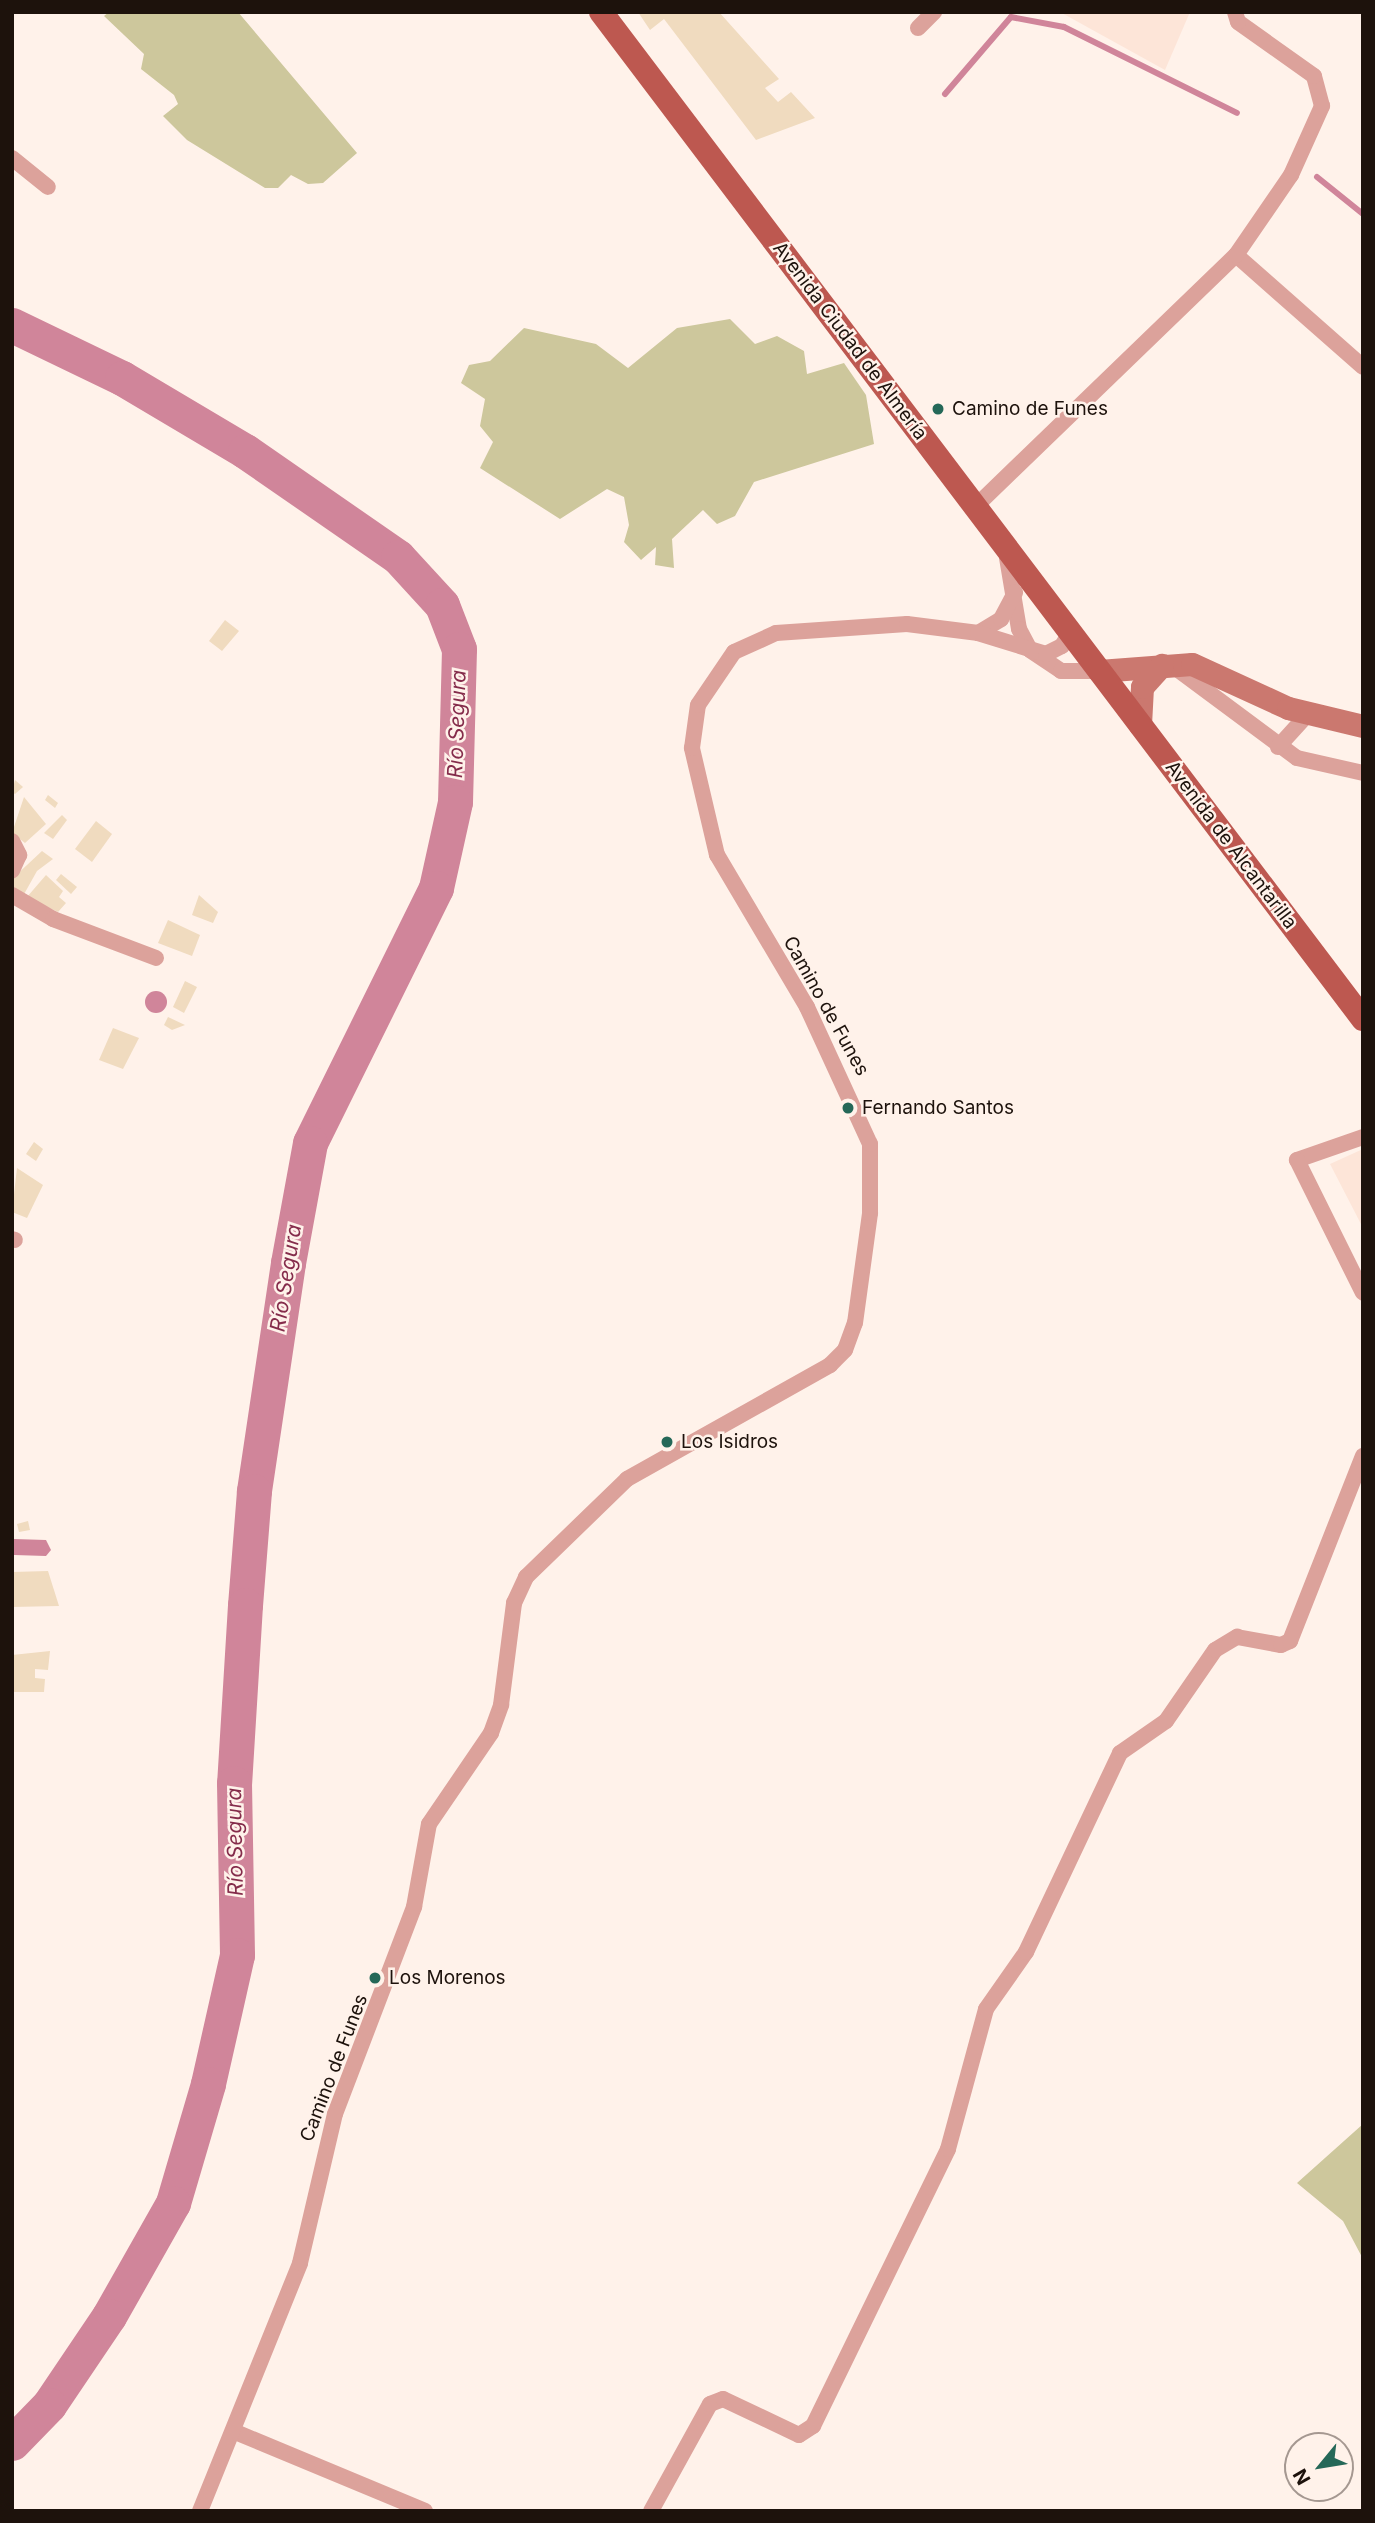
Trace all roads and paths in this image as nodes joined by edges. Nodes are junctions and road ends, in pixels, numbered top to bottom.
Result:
1 (601, 12) edge
2 (933, 12) edge
3 (1231, 14) edge
4 (918, 28) dead end
5 (12, 158) edge
6 (48, 187) dead end
7 (1236, 255) junction
8 (1363, 367) edge
9 (975, 507) junction
10 (999, 539) junction
11 (1016, 590) junction
12 (1070, 632) junction
13 (978, 633) junction
14 (1030, 650) junction
15 (1166, 664) junction
16 (1099, 671) junction
17 (1307, 715) junction
18 (1140, 725) junction
19 (1363, 726) edge
20 (1278, 747) junction
21 (1363, 773) edge
22 (12, 841) edge
23 (12, 871) edge
24 (12, 895) edge
25 (156, 958) dead end
26 (1363, 1019) edge
27 (1363, 1137) edge
28 (1363, 1293) edge
29 (1363, 1457) edge
30 (233, 2431) junction
31 (200, 2511) edge
32 (425, 2511) edge
33 (651, 2511) edge

1 - 9 main road, Avenida Ciudad de Almería
2 - 4 street
3 - 7 street
5 - 6 street
7 - 8 street
7 - 9 street
9 - 10 main road, Avenida Ciudad de Almería
10 - 11 street
10 - 12 main road, Avenida Ciudad de Almería
11 - 13 street
11 - 14 street
12 - 14 street
12 - 16 main road, Avenida Ciudad de Almería
13 - 14 street, Camino de Funes
13 - 30 street, Camino de Funes
14 - 16 street, Camino de Funes
15 - 16 main road
15 - 17 main road
15 - 18 main road
15 - 20 street
16 - 18 main road, Avenida de Alcantarilla
17 - 19 main road
17 - 20 street
18 - 26 main road, Avenida de Alcantarilla
20 - 21 street
22 - 23 street
24 - 25 street
27 - 28 street
29 - 33 street
30 - 31 street, Camino de Funes
30 - 32 street

